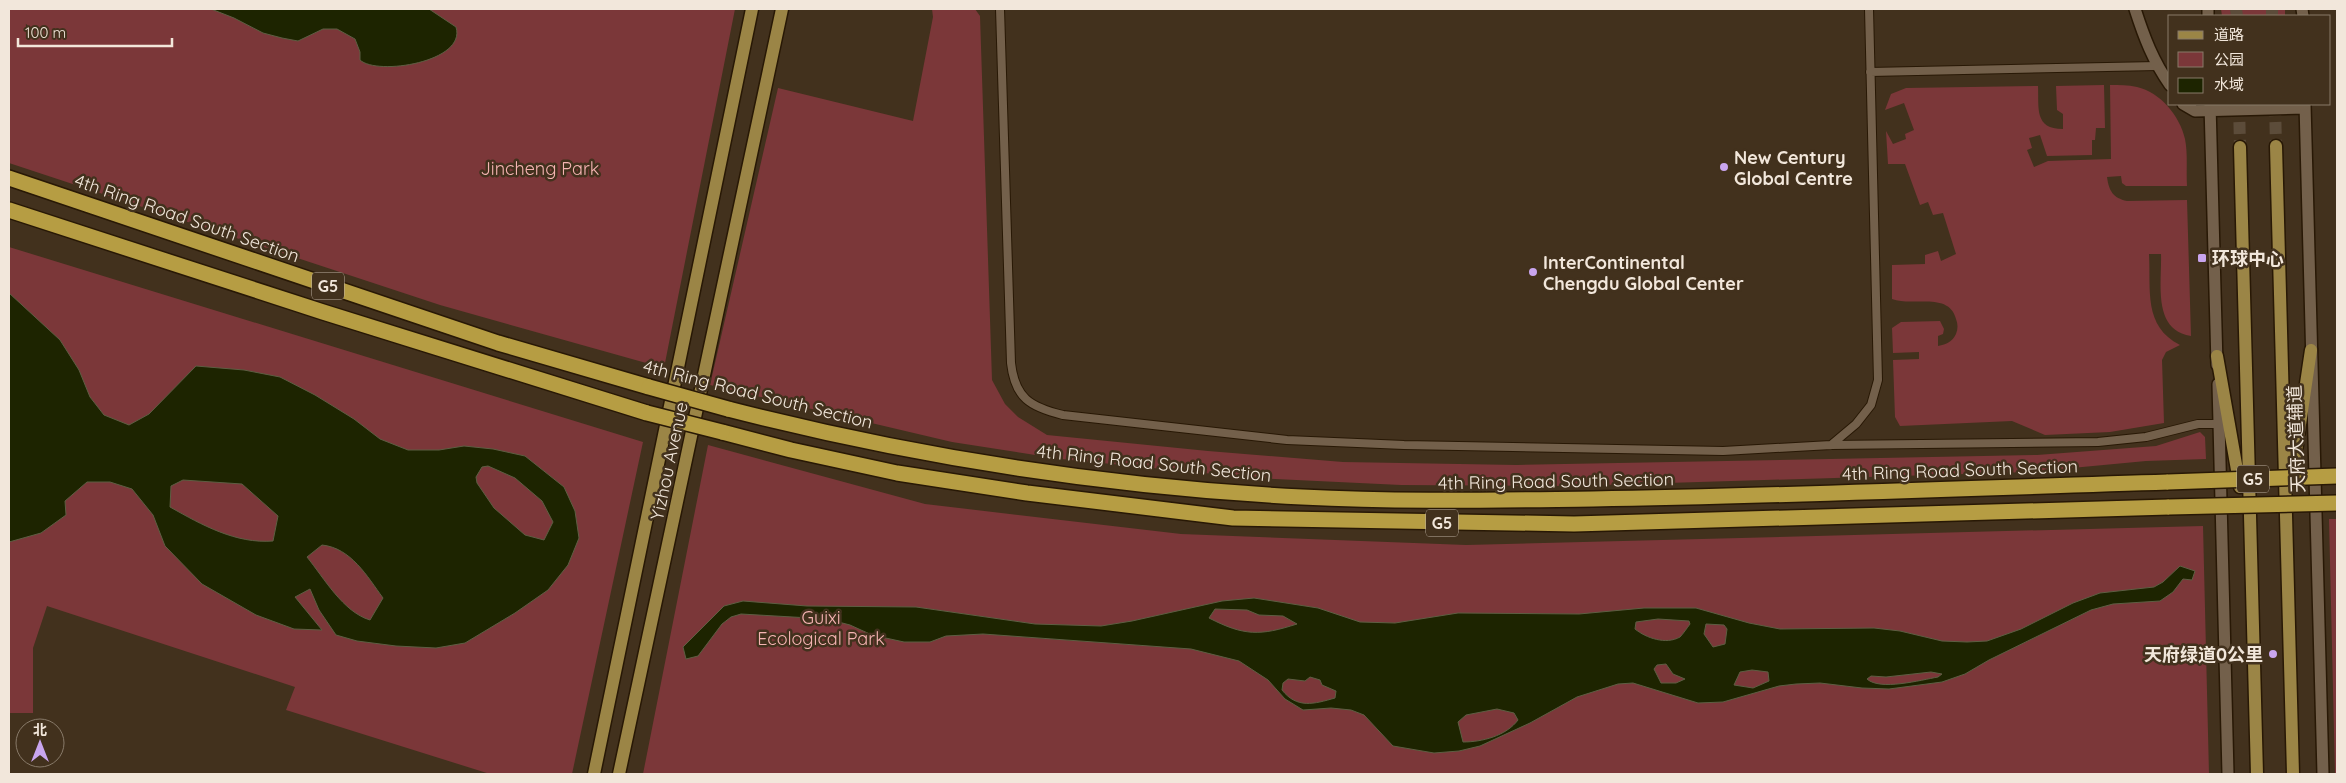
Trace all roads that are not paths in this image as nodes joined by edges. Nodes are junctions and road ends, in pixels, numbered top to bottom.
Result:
1 (752, 9) edge
2 (782, 9) edge
3 (1000, 9) edge
4 (1869, 9) edge
5 (2135, 9) edge
6 (2157, 66) junction
7 (1870, 72) junction
8 (2168, 82) edge
9 (2186, 105) edge
10 (2305, 106) edge
11 (2210, 107) edge
12 (2276, 146) tunnel mouth
13 (2240, 147) tunnel mouth
14 (9, 178) edge
15 (9, 210) edge
16 (2311, 350) junction
17 (2217, 356) junction
18 (2219, 424) junction
19 (1831, 445) junction
20 (2337, 476) edge
21 (2337, 503) edge
22 (2286, 530) junction
23 (2250, 531) junction
24 (594, 774) edge
25 (619, 774) edge
26 (2228, 774) edge
27 (2257, 774) edge
28 (2292, 774) edge
29 (2323, 774) edge

1 - 24 main road, Yizhou Avenue
2 - 25 main road, Yizhou Avenue
3 - 19 street
4 - 7 street
5 - 6 street
6 - 7 street
6 - 8 street
7 - 19 street
9 - 11 street
10 - 11 street
10 - 16 street, 天府大道辅道
11 - 17 street
12 - 22 main road
13 - 23 main road
14 - 20 highway, 4th Ring Road South Section / G5, bridge
15 - 21 highway, G5, bridge
16 - 22 main road
16 - 29 street, 天府大道辅道
17 - 18 street
17 - 23 main road
18 - 19 street
18 - 26 street
22 - 28 main road
23 - 27 main road

